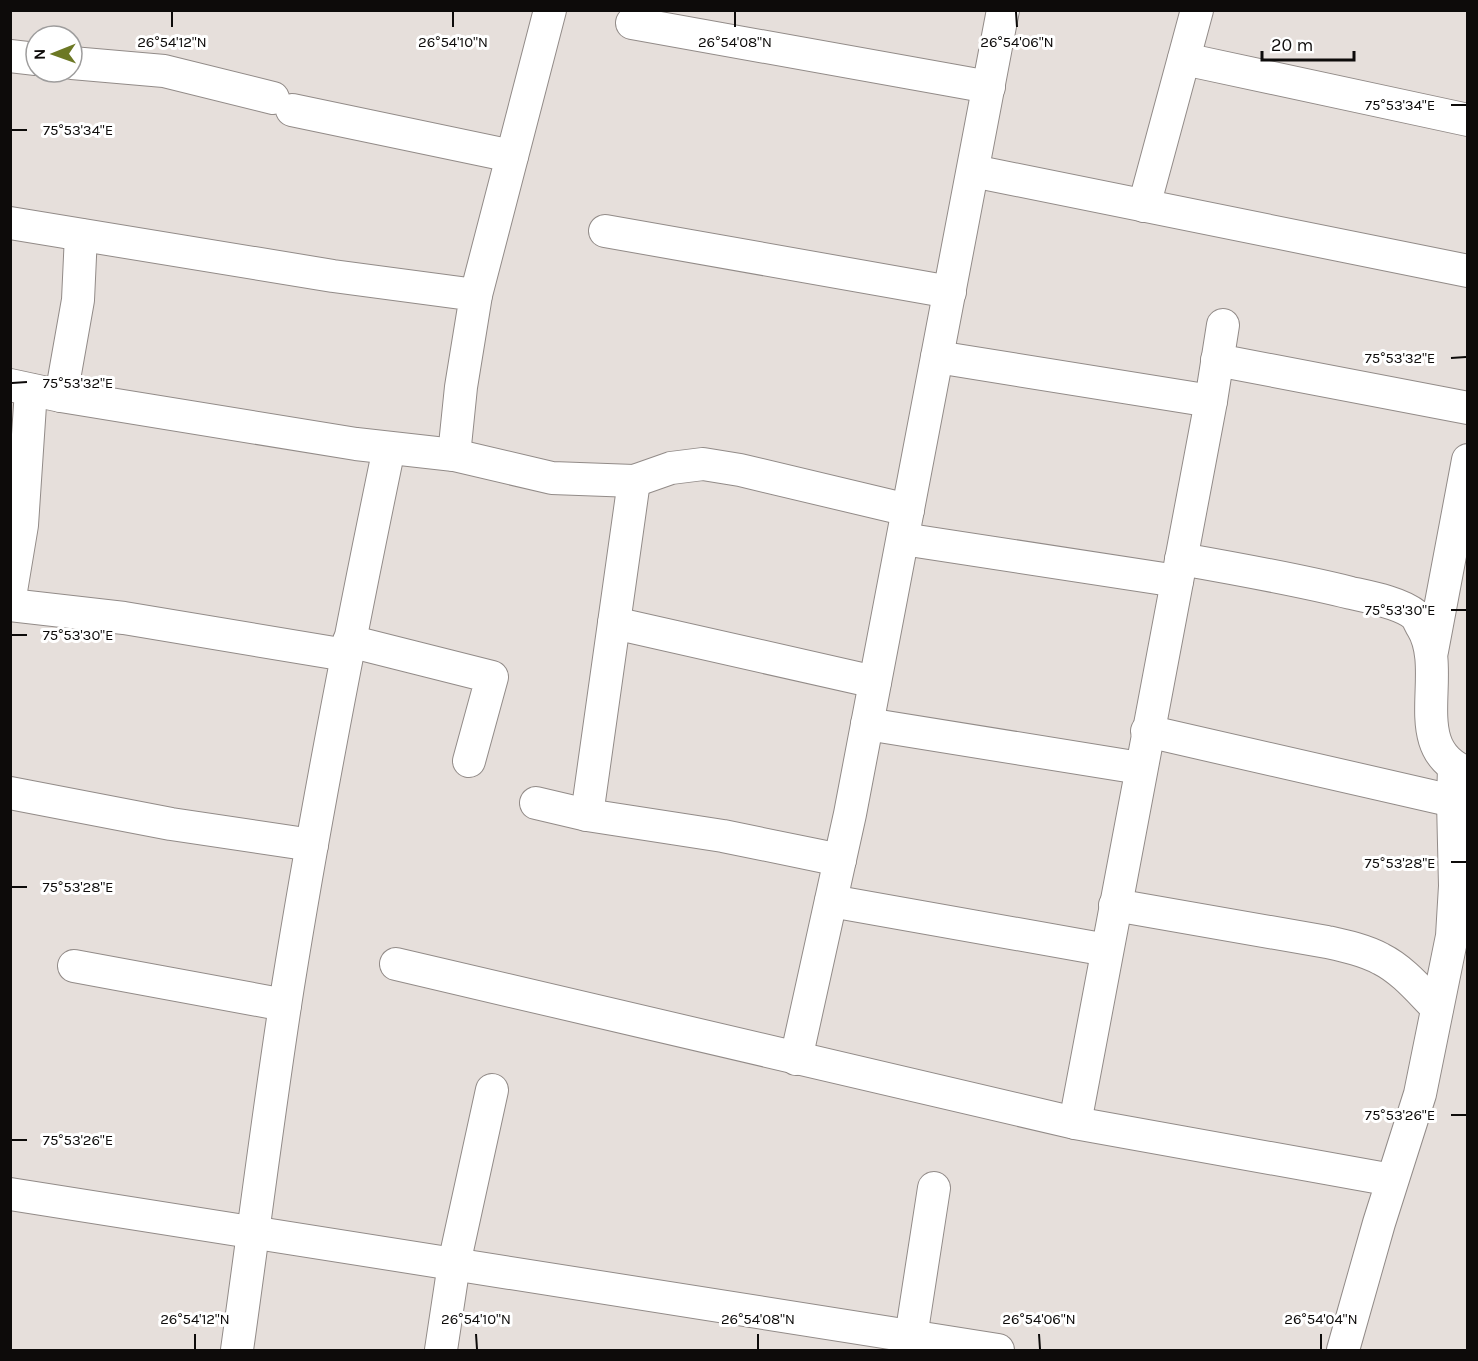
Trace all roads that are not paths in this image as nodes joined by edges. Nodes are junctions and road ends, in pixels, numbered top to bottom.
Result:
1 (1003, 10) edge
2 (1197, 10) edge
3 (545, 12) edge
4 (632, 24) dead end
5 (1184, 59) junction
6 (84, 64) edge
7 (988, 87) junction
8 (1467, 120) edge
9 (512, 156) junction
10 (973, 171) junction
11 (1144, 206) junction
12 (10, 223) edge
13 (605, 231) dead end
14 (81, 235) junction
15 (1467, 271) edge
16 (950, 292) junction
17 (476, 295) junction
18 (1223, 325) dead end
19 (938, 357) junction
20 (1217, 360) junction
21 (34, 390) edge
22 (1211, 401) junction
23 (1467, 408) edge
24 (389, 447) junction
25 (454, 455) junction
26 (1467, 460) edge
27 (634, 481) junction
28 (905, 525) junction
29 (1179, 570) junction
30 (10, 597) edge
31 (10, 605) edge
32 (614, 623) junction
33 (347, 648) junction
34 (1432, 651) junction
35 (875, 682) junction
36 (867, 724) junction
37 (1147, 731) junction
38 (469, 760) dead end
39 (1140, 768) junction
40 (1461, 770) edge
41 (10, 793) edge
42 (1453, 801) junction
43 (536, 803) dead end
44 (587, 815) junction
45 (312, 845) junction
46 (840, 860) junction
47 (831, 901) junction
48 (1115, 905) junction
49 (1107, 950) junction
50 (396, 964) dead end
51 (75, 966) dead end
52 (285, 1005) junction
53 (1437, 1008) junction
54 (796, 1059) junction
55 (492, 1090) dead end
56 (1074, 1122) junction
57 (1392, 1180) junction
58 (934, 1188) dead end
59 (10, 1194) edge
60 (254, 1233) junction
61 (454, 1264) junction
62 (911, 1337) junction
63 (944, 1346) edge
64 (237, 1350) edge
65 (441, 1350) edge
66 (998, 1350) edge
67 (1343, 1350) edge

1 - 7 street
2 - 5 street
3 - 9 street
4 - 7 street
5 - 8 street
5 - 11 street
6 - 9 street
7 - 10 street
9 - 17 street
10 - 11 street
10 - 16 street
11 - 15 street
12 - 14 street
13 - 16 street
14 - 17 street
14 - 21 street
16 - 19 street
17 - 25 street
18 - 20 street
19 - 22 street
19 - 28 street
20 - 22 street
20 - 23 street
21 - 24 street
21 - 30 street
22 - 29 street
24 - 25 street
24 - 33 street
25 - 27 street
26 - 34 street
27 - 28 street
27 - 32 street
28 - 29 street
28 - 35 street
29 - 34 street
29 - 37 street
31 - 33 street
32 - 35 street
32 - 44 street
33 - 38 street
33 - 45 street
34 - 40 street
35 - 36 street
36 - 39 street
36 - 46 street
37 - 39 street
37 - 42 street
39 - 48 street
40 - 42 street
41 - 45 street
42 - 53 street
43 - 44 street
44 - 46 street
45 - 52 street
46 - 47 street
47 - 49 street
47 - 54 street
48 - 49 street
48 - 53 street
49 - 56 street
50 - 54 street
51 - 52 street
52 - 60 street
53 - 57 street
54 - 56 street
55 - 61 street
56 - 57 street
57 - 67 street
58 - 62 street
59 - 60 street
60 - 61 street
60 - 64 street
61 - 62 street
61 - 65 street
62 - 63 street
63 - 66 street

